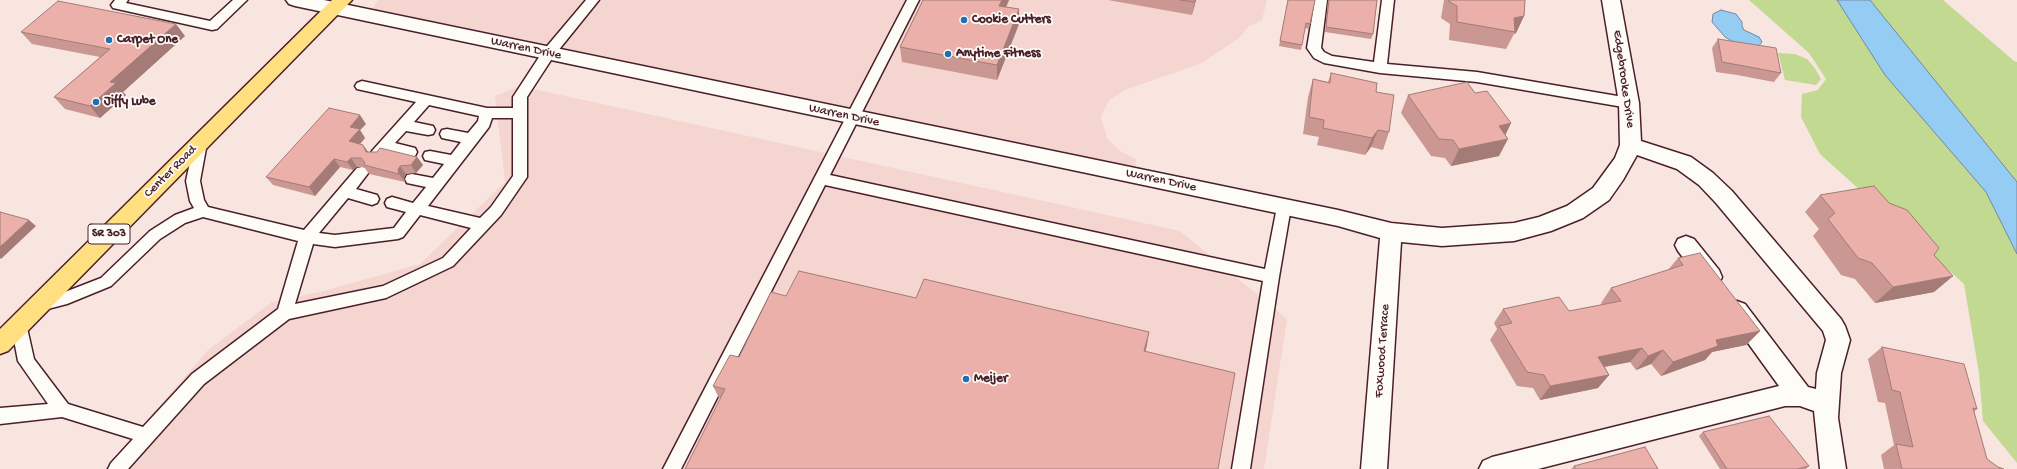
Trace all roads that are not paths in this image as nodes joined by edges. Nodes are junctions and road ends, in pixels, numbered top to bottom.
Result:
1 (122, 0) edge
2 (241, 0) edge
3 (295, 0) edge
4 (592, 0) edge
5 (913, 0) edge
6 (1321, 0) edge
7 (1388, 0) edge
8 (1611, 0) edge
9 (339, 4) edge
10 (548, 54) junction
11 (1380, 68) junction
12 (362, 86) dead end
13 (426, 99) junction
14 (1629, 103) junction
15 (487, 113) junction
16 (520, 113) junction
17 (854, 118) junction
18 (403, 125) junction
19 (428, 130) dead end
20 (447, 134) dead end
21 (472, 139) junction
22 (200, 143) junction
23 (1630, 145) junction
24 (410, 152) dead end
25 (430, 156) dead end
26 (455, 161) junction
27 (362, 172) edge
28 (412, 179) dead end
29 (823, 179) junction
30 (436, 184) junction
31 (345, 192) junction
32 (372, 199) dead end
33 (392, 203) dead end
34 (1284, 207) junction
35 (417, 209) junction
36 (203, 211) junction
37 (483, 225) junction
38 (1391, 232) junction
39 (307, 237) junction
40 (1686, 245) dead end
41 (1271, 277) junction
42 (40, 304) junction
43 (285, 313) junction
44 (19, 324) junction
45 (0, 344) edge
46 (1800, 395) junction
47 (1827, 404) junction
48 (62, 410) junction
49 (0, 416) edge
50 (146, 436) junction
51 (117, 469) edge
52 (672, 469) edge
53 (1240, 469) edge
54 (1374, 469) edge
55 (1492, 469) edge
56 (1833, 469) edge

1 - 2 lane
3 - 9 street, Warren Drive
4 - 10 lane
5 - 17 lane
6 - 11 lane
7 - 11 lane
8 - 14 street, Edgebrooke Drive
9 - 10 street, Warren Drive
9 - 22 main road, Center Road / SR 303
10 - 16 lane
10 - 17 street, Warren Drive
11 - 14 lane
12 - 13 lane
13 - 15 lane
13 - 18 lane
14 - 23 street, Edgebrooke Drive
15 - 16 lane
15 - 21 lane
16 - 37 lane
17 - 29 lane
17 - 34 street, Warren Drive
18 - 19 lane
18 - 24 lane
20 - 21 lane
21 - 26 lane
22 - 36 lane
22 - 42 main road, Center Road / SR 303
23 - 38 street, Edgebrooke Drive
23 - 47 street
25 - 26 lane
26 - 30 lane
27 - 31 lane
28 - 30 lane
29 - 41 lane
29 - 52 lane
30 - 35 lane
31 - 32 lane
31 - 39 lane
33 - 35 lane
34 - 38 street, Warren Drive
34 - 41 lane
35 - 37 lane
35 - 39 lane
36 - 39 lane
36 - 42 lane
37 - 43 lane
38 - 54 street, Foxwood Terrace
39 - 43 lane
40 - 46 street
41 - 53 lane
42 - 44 main road, Center Road / SR 303
43 - 50 lane
44 - 45 main road, Center Road / SR 303
44 - 48 lane
46 - 47 street
46 - 55 street
47 - 56 street
48 - 49 lane
48 - 50 lane
50 - 51 lane

